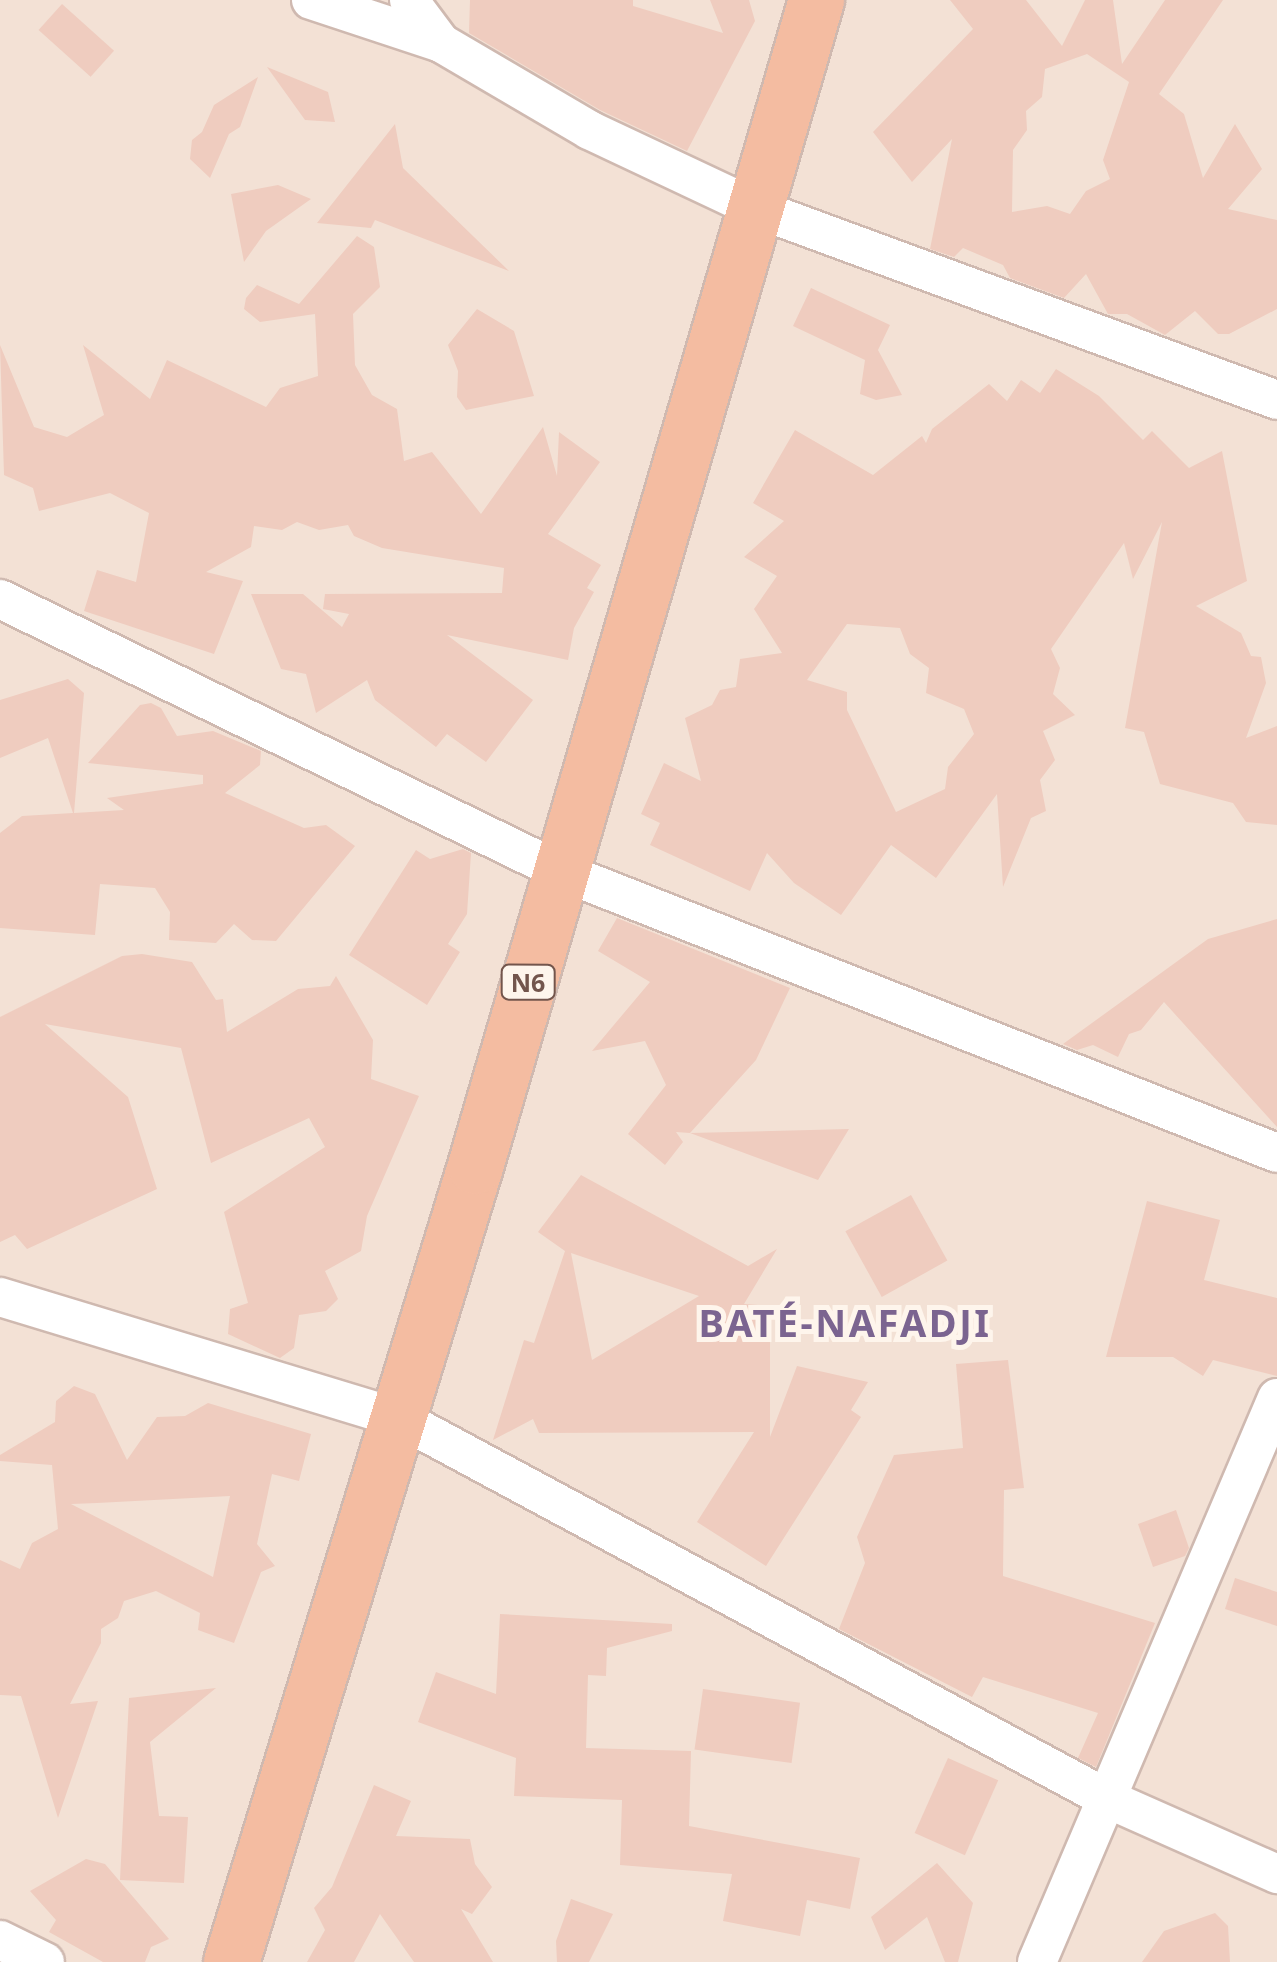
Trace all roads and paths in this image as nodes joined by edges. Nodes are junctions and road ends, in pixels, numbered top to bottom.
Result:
1 (311, 0) edge
2 (409, 0) edge
3 (816, 0) edge
4 (441, 43) junction
5 (755, 208) junction
6 (1277, 400) edge
7 (0, 598) edge
8 (560, 870) junction
9 (1277, 1153) edge
10 (0, 1298) edge
11 (1277, 1398) edge
12 (399, 1418) junction
13 (1110, 1800) junction
14 (1277, 1874) edge
15 (0, 1940) edge
16 (46, 1962) edge
17 (230, 1962) edge
18 (1037, 1962) edge

1 - 4 street
2 - 4 street
3 - 5 highway, N6
4 - 5 street
5 - 6 street
5 - 8 highway, N6
7 - 8 street
8 - 9 street
8 - 12 highway, N6
10 - 12 street
11 - 13 street
12 - 13 street
12 - 17 highway, N6
13 - 14 street
13 - 18 street
15 - 16 street

